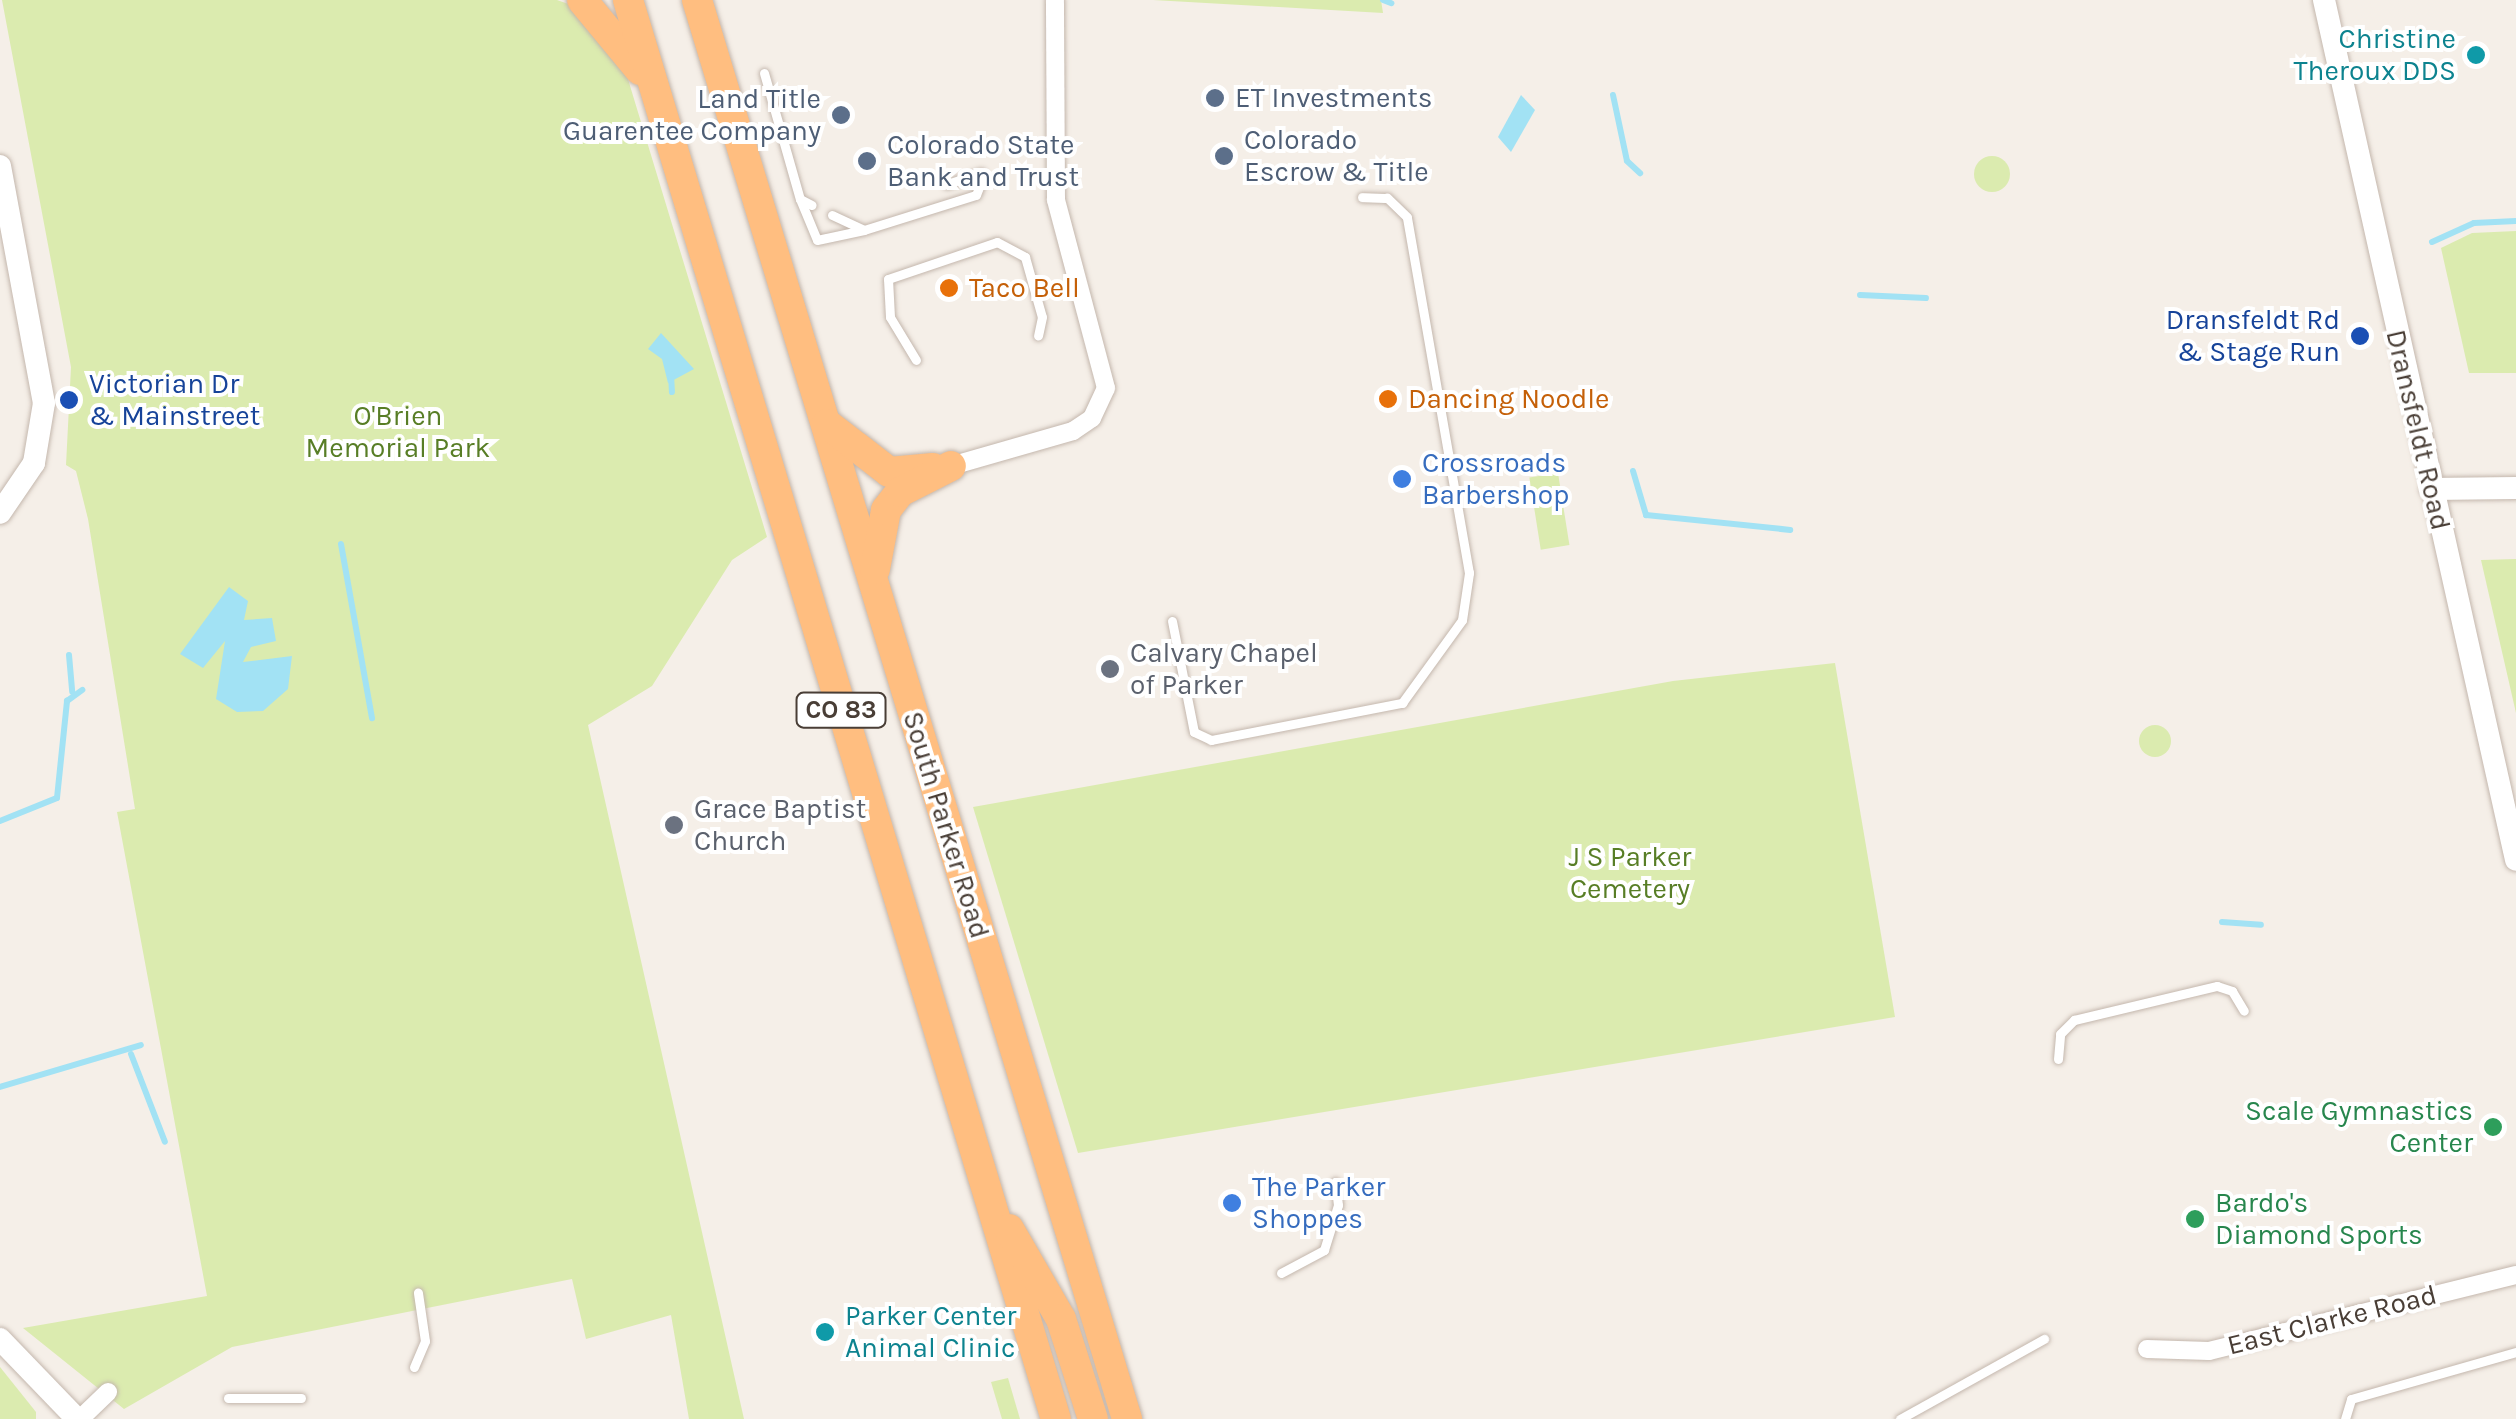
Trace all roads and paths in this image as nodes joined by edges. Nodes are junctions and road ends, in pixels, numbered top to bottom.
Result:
1 (582, 0) edge
2 (628, 0) edge
3 (697, 0) edge
4 (1055, 0) edge
5 (2324, 0) edge
6 (764, 73) dead end
7 (657, 95) junction
8 (0, 166) edge
9 (947, 184) dead end
10 (1362, 197) dead end
11 (800, 200) junction
12 (812, 205) dead end
13 (832, 215) dead end
14 (864, 230) junction
15 (1038, 336) dead end
16 (916, 360) dead end
17 (824, 421) junction
18 (950, 466) junction
19 (2516, 488) edge
20 (2432, 489) junction
21 (0, 513) edge
22 (874, 587) junction
23 (1172, 621) dead end
24 (2516, 860) edge
25 (2244, 1011) dead end
26 (2058, 1059) dead end
27 (1335, 1182) dead end
28 (988, 1197) junction
29 (1280, 1273) dead end
30 (2516, 1275) edge
31 (418, 1293) dead end
32 (0, 1339) edge
33 (2044, 1340) dead end
34 (2147, 1350) dead end
35 (2516, 1352) edge
36 (414, 1367) dead end
37 (108, 1392) dead end
38 (228, 1398) dead end
39 (301, 1398) dead end
40 (79, 1419) edge
41 (1056, 1419) edge
42 (1093, 1419) edge
43 (1126, 1419) edge
44 (1900, 1419) edge
45 (2345, 1419) edge

1 - 7 highway
2 - 7 highway, CO 83
3 - 17 highway, South Parker Road / CO 83
4 - 18 street
5 - 20 street, Dransfeldt Road
6 - 11 lane
7 - 28 highway, CO 83
8 - 21 street
9 - 14 lane
10 - 23 lane
11 - 12 lane
11 - 14 lane
13 - 14 lane
15 - 16 lane
17 - 18 highway
17 - 22 highway, South Parker Road / CO 83
18 - 22 highway
19 - 20 street
20 - 24 street, Dransfeldt Road
22 - 43 highway, South Parker Road / CO 83
25 - 26 lane
27 - 29 lane
28 - 41 highway, CO 83
28 - 42 highway
30 - 34 street, East Clarke Road
31 - 36 lane
32 - 40 street
33 - 44 lane
35 - 45 lane
37 - 40 street
38 - 39 lane

